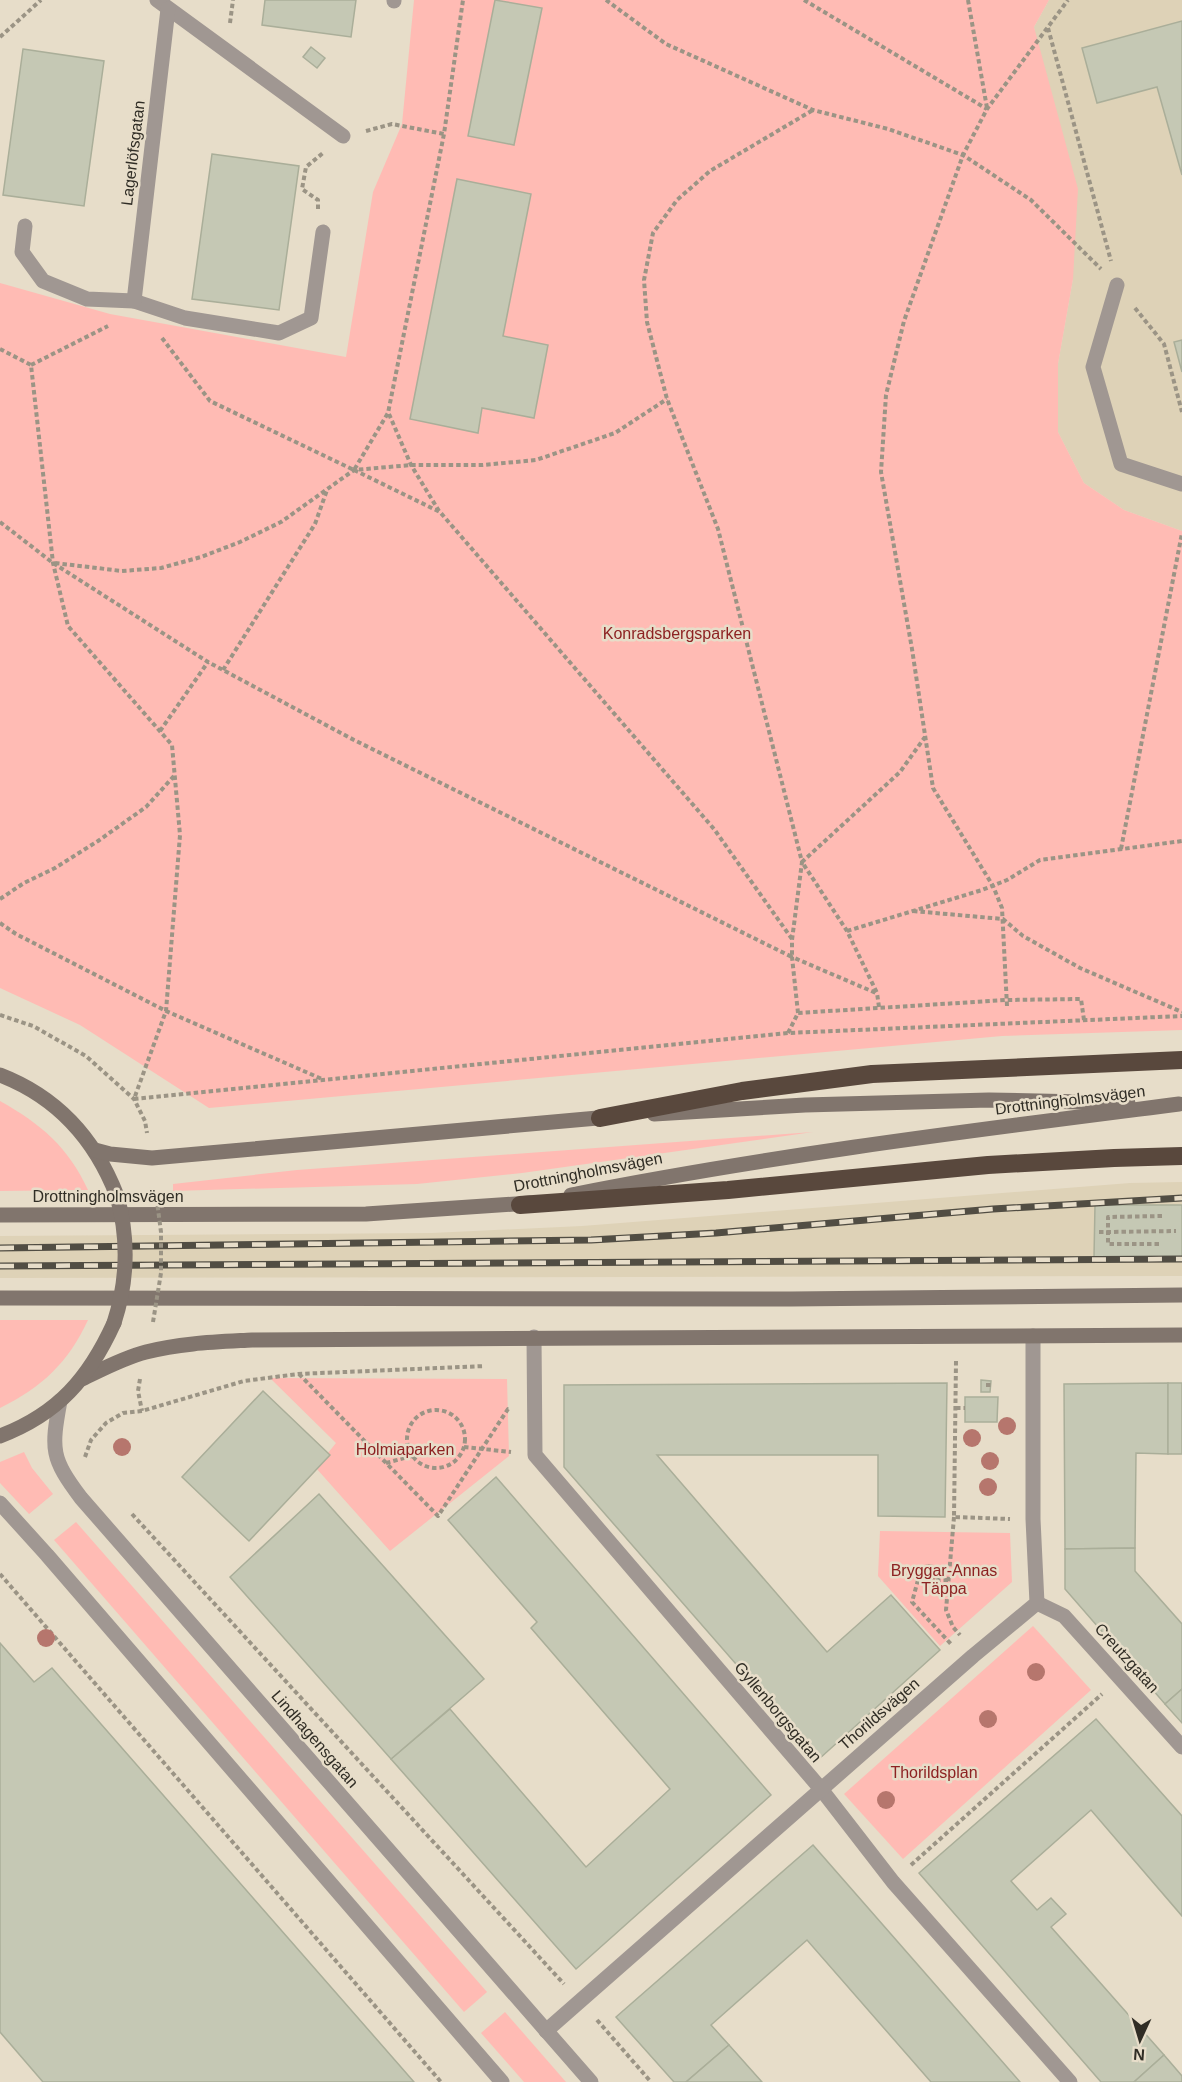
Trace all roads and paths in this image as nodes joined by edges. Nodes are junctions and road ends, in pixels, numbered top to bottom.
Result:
1 (41, 0) edge
2 (464, 0) edge
3 (606, 0) edge
4 (804, 0) edge
5 (968, 0) edge
6 (1068, 0) edge
7 (162, 5) edge
8 (1047, 28) junction
9 (0, 37) edge
10 (987, 109) junction
11 (813, 110) junction
12 (444, 134) junction
13 (343, 136) junction
14 (963, 155) junction
15 (318, 200) dead end
16 (25, 226) dead end
17 (323, 232) dead end
18 (1117, 285) junction
19 (134, 301) junction
20 (162, 337) dead end
21 (0, 349) edge
22 (31, 365) junction
23 (667, 399) junction
24 (1182, 412) edge
25 (388, 413) junction
26 (411, 465) junction
27 (354, 470) junction
28 (1182, 484) edge
29 (327, 490) junction
30 (440, 512) junction
31 (0, 522) edge
32 (1182, 533) edge
33 (53, 563) junction
34 (208, 662) junction
35 (223, 670) junction
36 (160, 731) junction
37 (926, 736) junction
38 (174, 776) junction
39 (1182, 841) edge
40 (1121, 849) junction
41 (802, 862) junction
42 (993, 886) junction
43 (0, 899) edge
44 (911, 911) junction
45 (1003, 919) junction
46 (0, 923) edge
47 (847, 931) junction
48 (792, 940) junction
49 (792, 957) junction
50 (877, 993) junction
51 (1006, 1000) junction
52 (1007, 1006) dead end
53 (879, 1007) junction
54 (166, 1011) junction
55 (798, 1013) junction
56 (1182, 1014) edge
57 (0, 1015) edge
58 (1084, 1020) junction
59 (788, 1033) junction
60 (1182, 1060) edge
61 (0, 1075) edge
62 (322, 1080) junction
63 (134, 1099) junction
64 (1180, 1104) edge
65 (600, 1118) junction
66 (95, 1150) junction
67 (1182, 1156) edge
68 (156, 1194) dead end
69 (520, 1205) junction
70 (0, 1215) edge
71 (1162, 1216) dead end
72 (1161, 1230) dead end
73 (1176, 1231) dead end
74 (1099, 1232) dead end
75 (1108, 1232) junction
76 (1162, 1244) dead end
77 (1181, 1295) edge
78 (0, 1298) edge
79 (153, 1322) dead end
80 (1182, 1335) edge
81 (1033, 1336) junction
82 (534, 1337) junction
83 (944, 1360) dead end
84 (956, 1360) junction
85 (967, 1360) dead end
86 (487, 1366) dead end
87 (298, 1374) junction
88 (82, 1379) junction
89 (986, 1385) dead end
90 (993, 1385) dead end
91 (60, 1401) junction
92 (956, 1407) junction
93 (965, 1408) dead end
94 (507, 1409) dead end
95 (0, 1436) edge
96 (464, 1447) junction
97 (482, 1450) junction
98 (535, 1455) junction
99 (412, 1456) junction
100 (386, 1463) junction
101 (85, 1466) dead end
102 (0, 1503) edge
103 (125, 1507) dead end
104 (954, 1517) junction
105 (1033, 1519) junction
106 (0, 1574) edge
107 (948, 1580) junction
108 (1037, 1603) junction
109 (973, 1656) junction
110 (1121, 1678) junction
111 (1182, 1747) edge
112 (821, 1789) junction
113 (893, 1882) junction
114 (580, 2001) junction
115 (546, 2031) junction
116 (441, 2082) edge
117 (502, 2082) edge
118 (591, 2082) edge
119 (651, 2082) edge
120 (1070, 2082) edge

1 - 9 path
2 - 12 path
3 - 11 path
4 - 10 path
5 - 10 path
6 - 8 path
7 - 13 street, Lagerlöfsgatan
7 - 19 street, Lagerlöfsgatan
8 - 10 path
8 - 18 path
10 - 14 path
11 - 14 path
11 - 23 path
12 - 13 path
12 - 25 path
13 - 15 path
14 - 18 path
14 - 37 path
16 - 19 street
17 - 19 street
18 - 24 path
18 - 28 street
19 - 22 path
20 - 27 path
21 - 22 path
22 - 33 path
23 - 26 path
23 - 41 path
25 - 26 path
25 - 27 path
26 - 27 path
26 - 30 path
27 - 29 path
27 - 30 path
29 - 33 path
29 - 35 path
30 - 48 path
31 - 33 path
32 - 40 path
33 - 34 path
33 - 36 path
34 - 35 path
34 - 36 path
35 - 49 path
36 - 38 path
37 - 41 path
37 - 42 path
38 - 43 path
38 - 54 path
39 - 40 path
40 - 42 path
41 - 47 path
41 - 48 path
42 - 44 path
42 - 45 path
44 - 45 path
44 - 47 path
45 - 51 path
45 - 56 path
46 - 54 path
47 - 50 path
48 - 49 path
49 - 50 path
49 - 55 path
50 - 53 path
51 - 52 path
51 - 53 path
51 - 58 path
53 - 55 path
54 - 62 path
54 - 63 path
55 - 59 path
56 - 58 path
57 - 63 path
58 - 59 path
59 - 62 path
60 - 65 highway
61 - 66 main road
62 - 63 path
64 - 65 main road, Drottningholmsvägen
64 - 69 main road, Drottningholmsvägen
65 - 66 main road, Drottningholmsvägen
66 - 88 main road, bridge
67 - 69 highway
68 - 79 path, bridge
69 - 70 main road, Drottningholmsvägen
71 - 75 path
72 - 75 path
73 - 75 path
74 - 75 path
75 - 76 path
77 - 78 main road
80 - 81 main road
81 - 82 main road
81 - 105 street
82 - 88 main road
82 - 98 street
83 - 84 path
84 - 85 path
84 - 92 path
86 - 87 path
87 - 100 path
87 - 101 path
88 - 91 main road
89 - 90 path
91 - 95 main road
91 - 115 street, Lindhagensgatan
92 - 93 path
92 - 104 path
94 - 97 path
96 - 97 path
96 - 99 path
96 - 99 path
97 - 98 path
97 - 100 path
98 - 112 street, Gyllenborgsgatan
99 - 100 path
102 - 117 street
103 - 114 path, Lindhagensgatan
104 - 105 path
104 - 107 path
105 - 108 street
106 - 116 path
107 - 109 path
107 - 109 path
108 - 109 street, Thorildsvägen
108 - 110 street, Creutzgatan
109 - 112 street, Thorildsvägen
110 - 111 street, Creutzgatan
110 - 113 path
112 - 113 street, Gyllenborgsgatan
112 - 114 street, Thorildsvägen
113 - 120 street, Gyllenborgsgatan
114 - 115 street, Thorildsvägen
114 - 119 path, Lindhagensgatan
115 - 118 street, Lindhagensgatan

